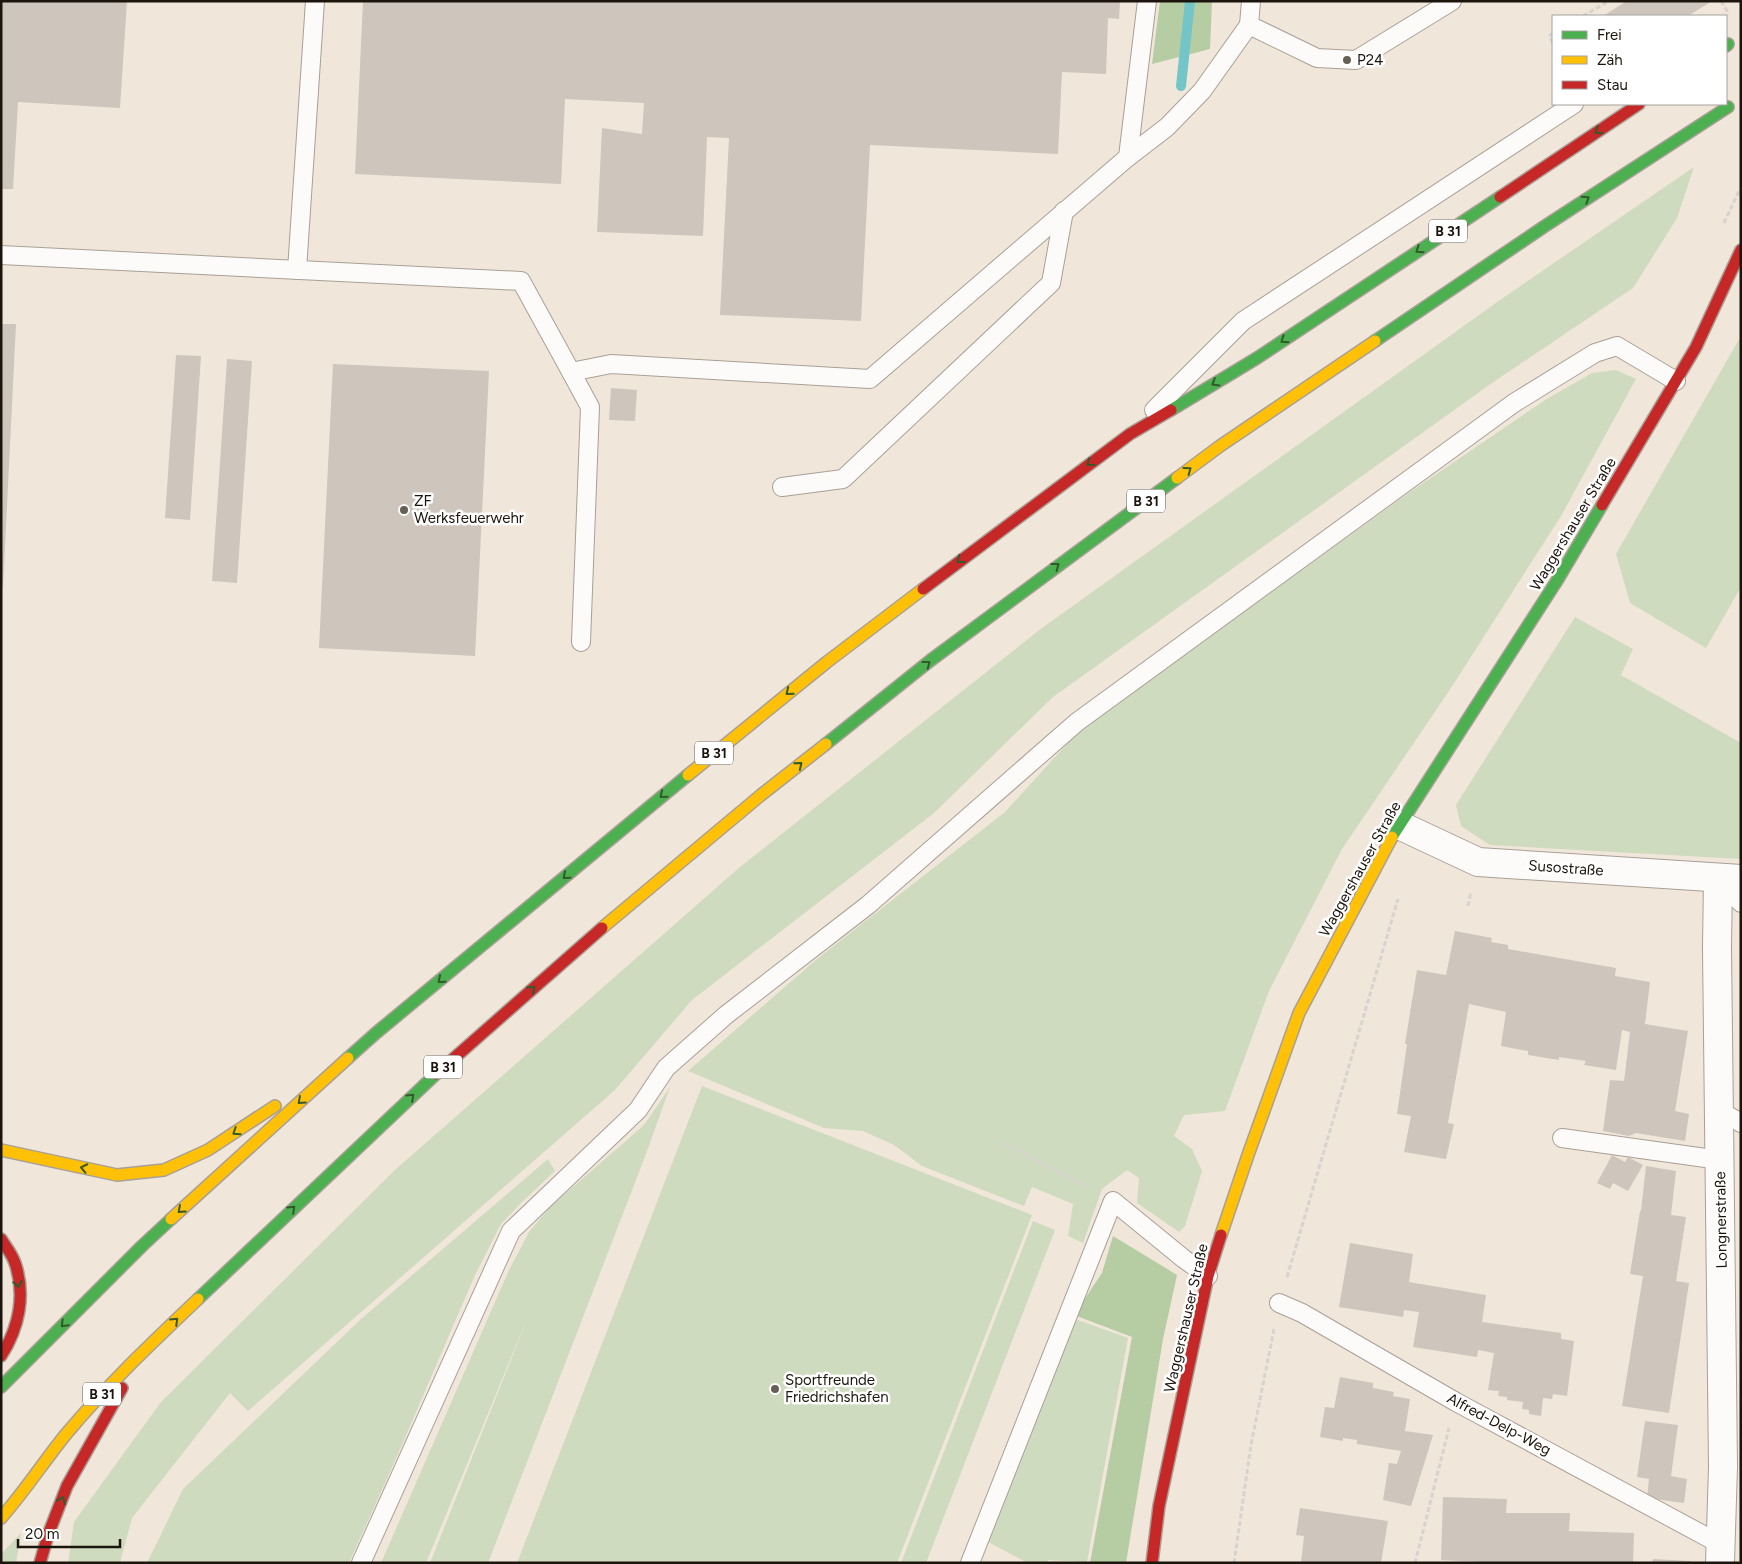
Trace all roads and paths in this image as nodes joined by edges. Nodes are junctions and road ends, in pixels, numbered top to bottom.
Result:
1 (315, 1) edge
2 (1147, 1) edge
3 (1252, 1) edge
4 (1452, 1) edge
5 (1609, 1) edge
6 (1585, 15) edge
7 (1249, 25) junction
8 (1572, 105) edge
9 (1637, 105) edge
10 (1728, 107) dead end
11 (1128, 157) junction
12 (1064, 211) junction
13 (1741, 250) edge
14 (1, 255) edge
15 (297, 270) junction
16 (571, 372) junction
17 (1676, 381) junction
18 (1130, 434) junction
19 (782, 487) dead end
20 (581, 642) dead end
21 (1399, 825) junction
22 (1730, 879) edge
23 (1399, 894) dead end
24 (1741, 903) edge
25 (376, 1033) junction
26 (1730, 1117) edge
27 (1562, 1138) dead end
28 (1003, 1143) dead end
29 (1, 1150) edge
30 (1720, 1160) junction
31 (1112, 1201) junction
32 (1, 1239) edge
33 (1208, 1276) junction
34 (1279, 1303) junction
35 (140, 1355) junction
36 (1, 1356) edge
37 (1, 1387) edge
38 (1456, 1402) junction
39 (1, 1518) edge
40 (1720, 1553) edge
41 (40, 1563) edge
42 (361, 1563) edge
43 (970, 1563) edge
44 (1152, 1563) edge
45 (1234, 1563) edge
46 (1415, 1563) edge

1 - 15 lane
2 - 11 lane
3 - 7 lane
4 - 7 lane
5 - 6 path
7 - 11 lane
8 - 18 lane
9 -> 18 main road, B 31
35 -> 10 main road, B 31
11 - 12 lane
12 - 16 lane
12 - 19 lane
13 - 17 main road, Waggershauser Straße
14 - 15 lane
15 - 16 lane
16 - 20 lane
17 - 21 main road, Waggershauser Straße
17 - 42 lane
18 -> 25 main road, B 31
21 - 22 street, Susostraße
21 - 33 main road, Waggershauser Straße
22 - 24 lane
22 - 26 street, Longnerstraße
23 - 34 path
25 -> 29 main road
25 -> 37 main road, B 31
26 - 30 street, Longnerstraße
27 - 30 lane
28 - 31 path
30 - 40 street, Longnerstraße
31 - 33 lane
31 - 43 lane
32 -> 36 main road
33 - 44 main road, Waggershauser Straße
34 - 38 lane, Alfred-Delp-Weg
34 - 45 path
35 - 39 main road, B 31
41 -> 35 main road
38 - 40 lane, Alfred-Delp-Weg
38 - 46 path

